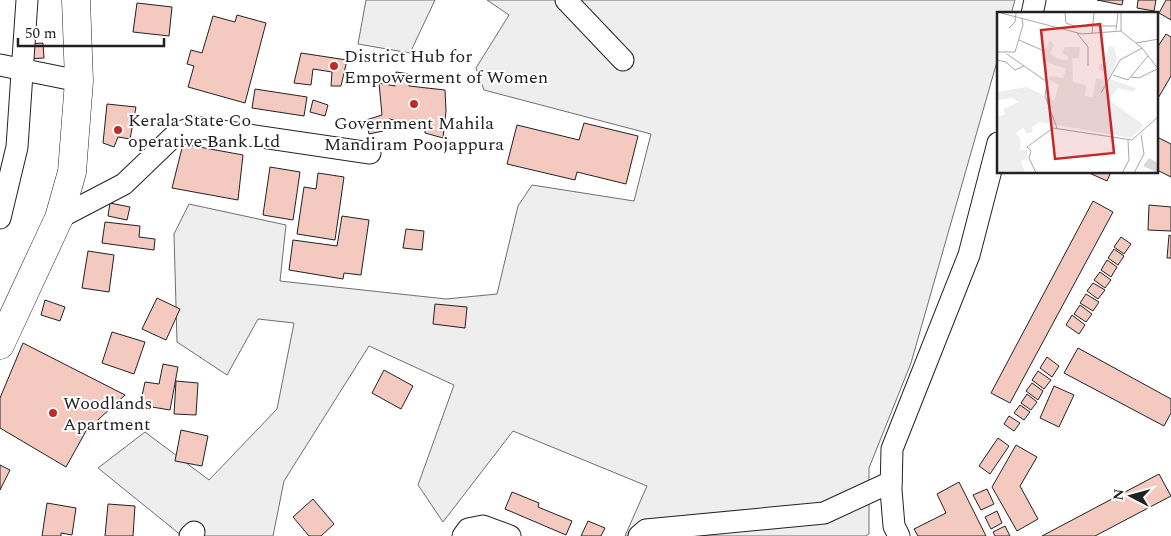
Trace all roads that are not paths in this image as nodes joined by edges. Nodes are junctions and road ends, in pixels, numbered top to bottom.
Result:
1 (27, 0) edge
2 (76, 0) edge
3 (566, 0) edge
4 (623, 60) dead end
5 (0, 65) edge
6 (23, 70) junction
7 (79, 82) junction
8 (997, 147) edge
9 (370, 153) dead end
10 (0, 218) edge
11 (59, 218) junction
12 (0, 345) edge
13 (891, 482) junction
14 (463, 536) edge
15 (510, 536) edge
16 (639, 536) edge
17 (899, 536) edge

1 - 6 street
2 - 7 main road
3 - 4 street
5 - 6 street
6 - 7 street
6 - 10 street
7 - 11 main road
8 - 13 street
9 - 11 street
11 - 12 main road
13 - 16 street
13 - 17 street
14 - 15 street

